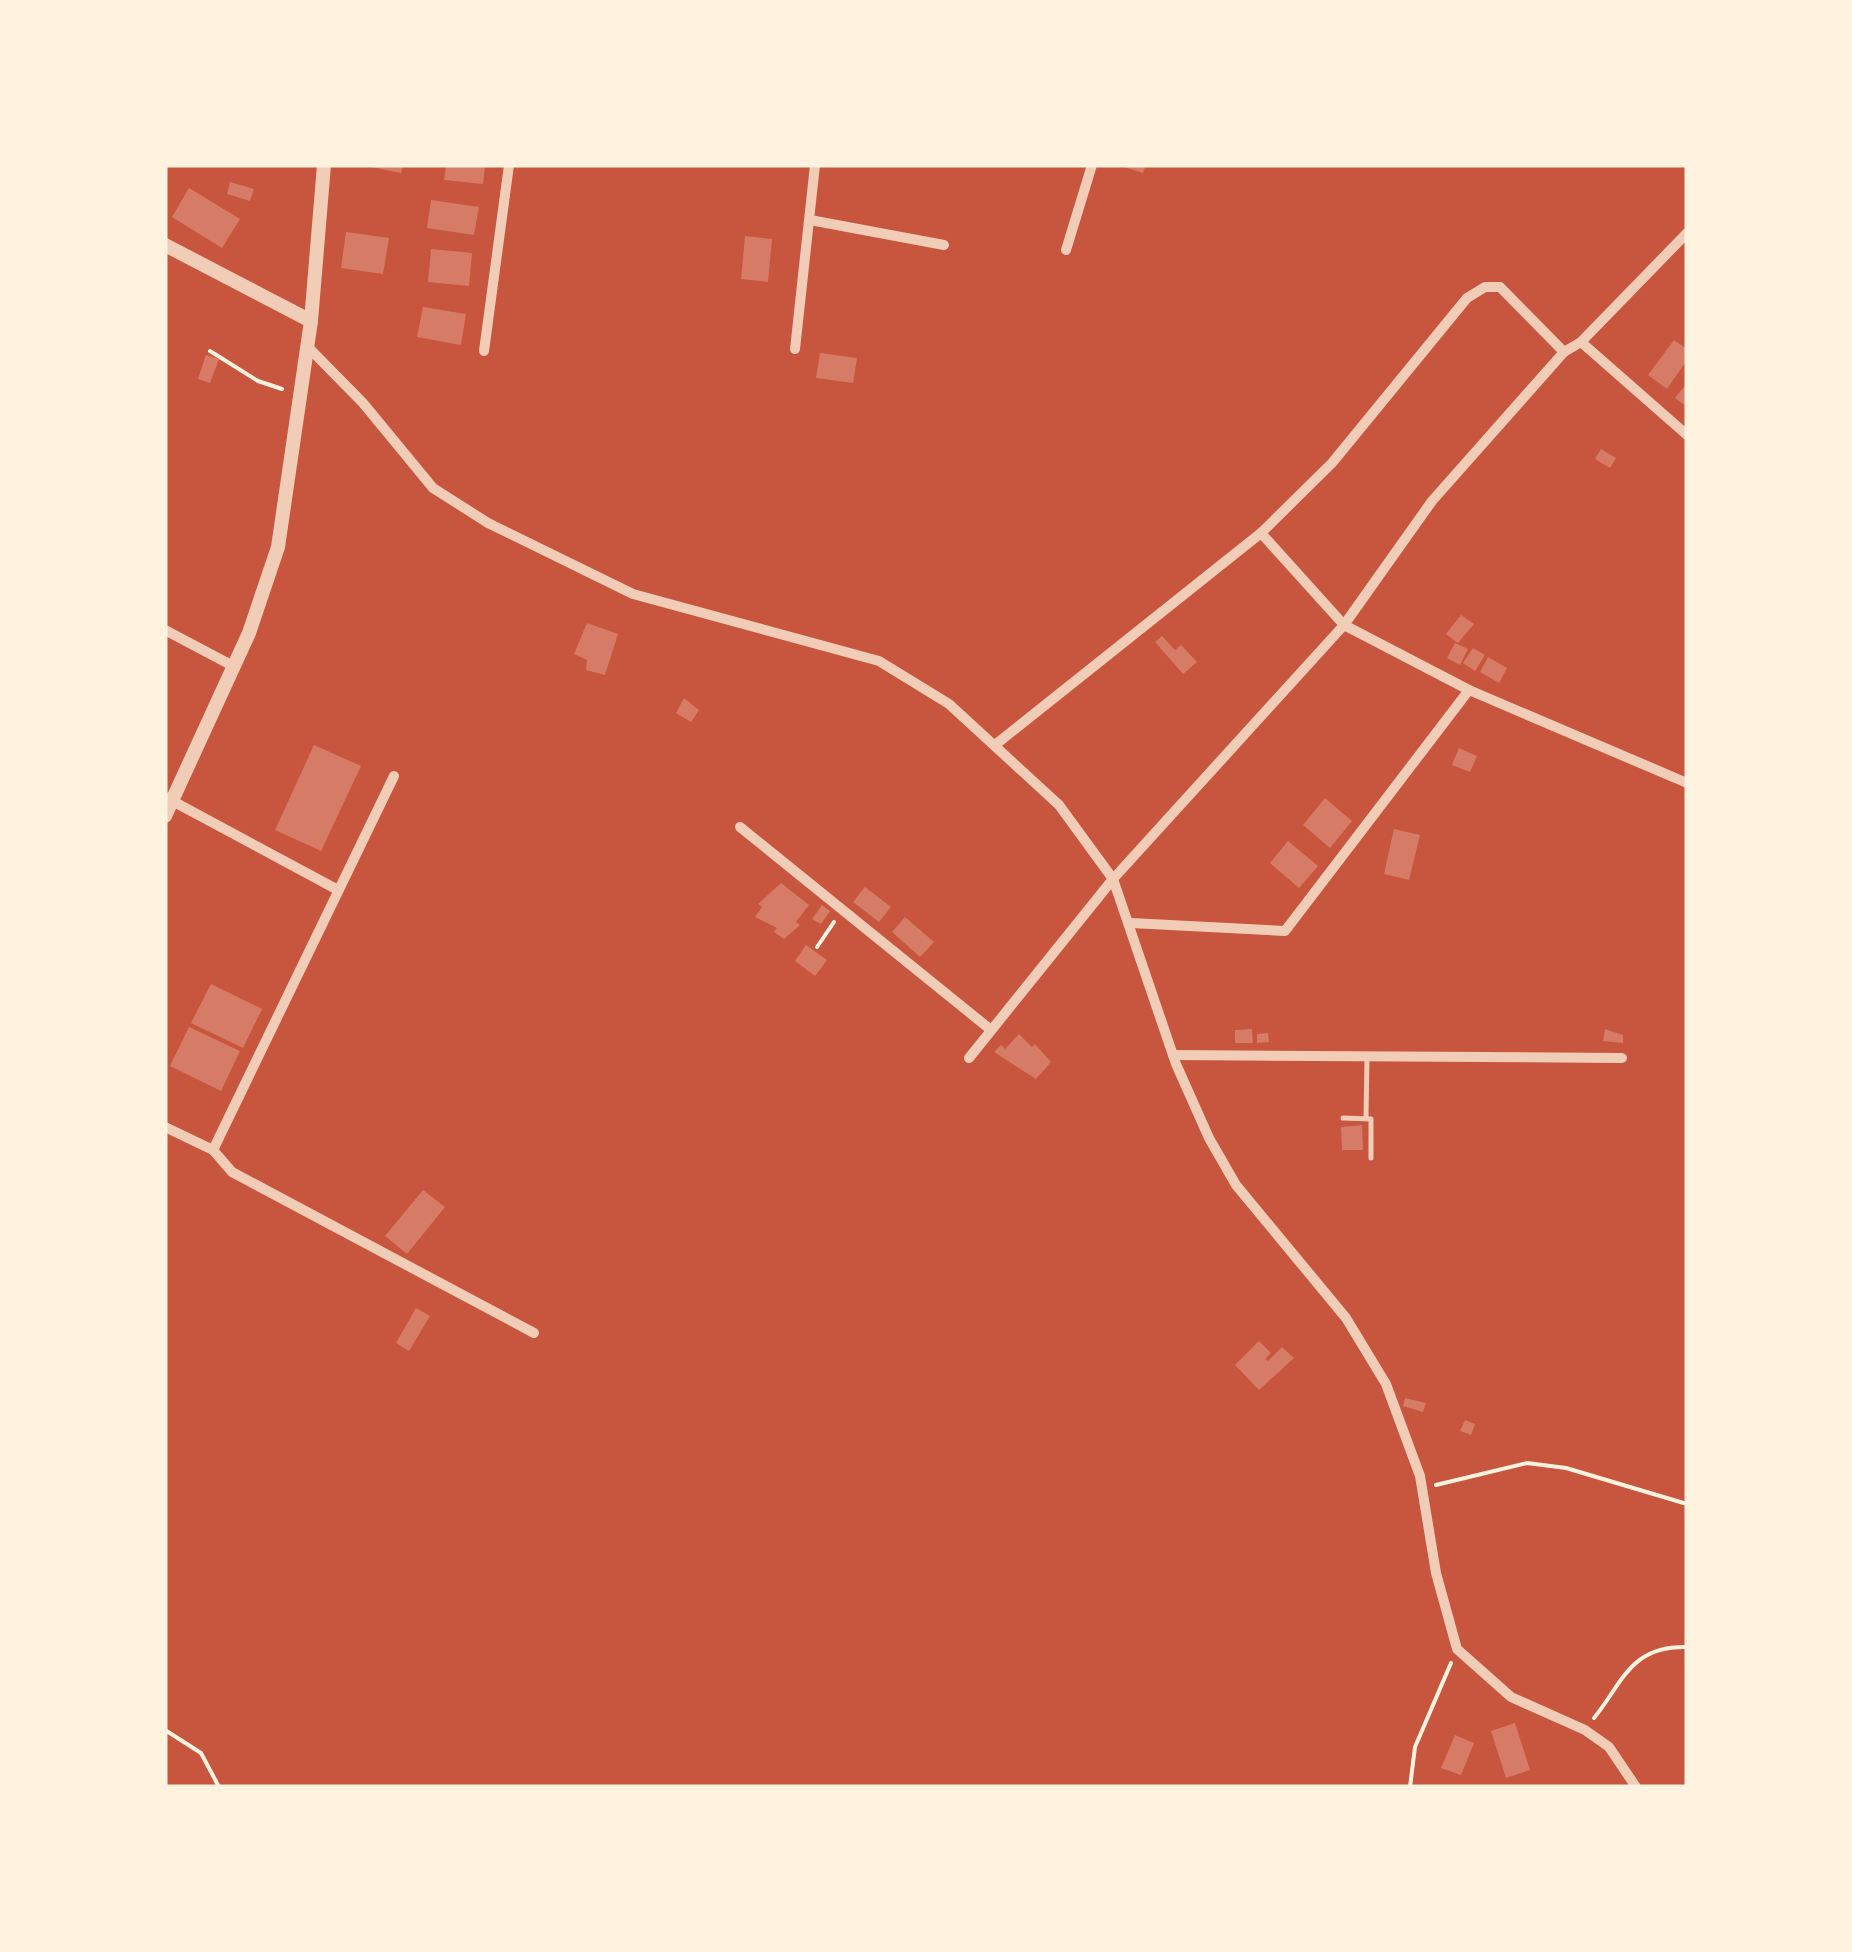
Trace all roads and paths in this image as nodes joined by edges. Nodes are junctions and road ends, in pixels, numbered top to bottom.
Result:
1 (324, 165) edge
2 (509, 165) edge
3 (815, 165) edge
4 (1092, 165) edge
5 (810, 220) junction
6 (1687, 232) edge
7 (944, 245) dead end
8 (165, 246) edge
9 (1066, 250) dead end
10 (310, 321) junction
11 (1581, 342) junction
12 (307, 346) junction
13 (795, 349) dead end
14 (210, 351) dead end
15 (484, 351) dead end
16 (1564, 352) junction
17 (282, 388) dead end
18 (1687, 434) edge
19 (1262, 533) junction
20 (1344, 625) junction
21 (165, 630) edge
22 (234, 666) junction
23 (1470, 690) junction
24 (995, 745) junction
25 (394, 776) dead end
26 (1687, 784) edge
27 (169, 798) edge
28 (165, 816) edge
29 (740, 828) dead end
30 (1113, 879) junction
31 (338, 890) junction
32 (843, 910) junction
33 (1131, 923) junction
34 (817, 947) dead end
35 (991, 1030) junction
36 (1173, 1055) junction
37 (1367, 1056) junction
38 (969, 1058) dead end
39 (1622, 1058) dead end
40 (1342, 1118) dead end
41 (1366, 1119) junction
42 (165, 1127) edge
43 (213, 1150) junction
44 (1371, 1158) dead end
45 (534, 1332) dead end
46 (1422, 1488) junction
47 (1687, 1504) edge
48 (1687, 1647) edge
49 (1456, 1649) junction
50 (165, 1730) edge
51 (1585, 1730) junction
52 (219, 1787) edge
53 (1410, 1787) edge
54 (1636, 1787) edge

1 - 10 street
2 - 15 street
3 - 5 street
4 - 9 street
5 - 7 street
5 - 13 street
6 - 11 street
8 - 10 street
10 - 12 street
11 - 16 street
11 - 18 street
12 - 22 street
12 - 24 street
14 - 17 path
16 - 19 street
16 - 20 street
19 - 20 street
19 - 24 street
20 - 23 street
20 - 30 street
21 - 22 street
22 - 27 street
23 - 26 street
23 - 33 street
24 - 30 street
25 - 31 street
27 - 28 street
27 - 31 street
29 - 32 street
30 - 33 street
30 - 35 street
31 - 43 street
32 - 34 path
32 - 35 street
33 - 36 street
35 - 38 street
36 - 37 street
36 - 46 street
37 - 39 street
37 - 41 lane
40 - 41 lane
41 - 44 lane
42 - 43 street
43 - 45 street
46 - 47 path
46 - 49 street
48 - 51 path
49 - 51 street
49 - 53 path
50 - 52 path
51 - 54 street

